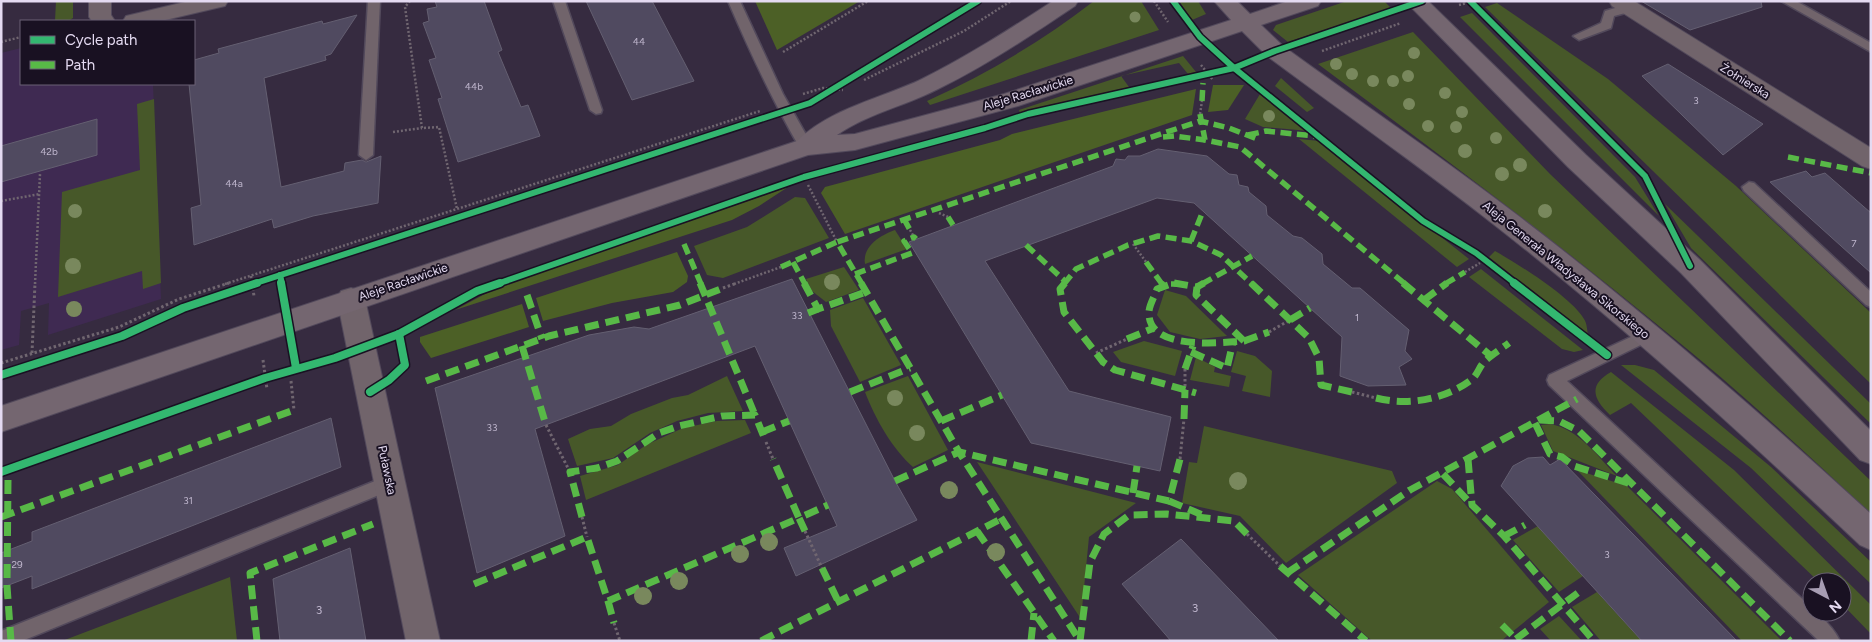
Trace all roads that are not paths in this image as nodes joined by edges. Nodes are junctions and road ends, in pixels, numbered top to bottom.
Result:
1 (100, 1) edge
2 (218, 1) edge
3 (374, 1) edge
4 (559, 1) edge
5 (734, 1) edge
6 (1068, 1) edge
7 (1224, 1) edge
8 (1312, 1) edge
9 (1787, 1) edge
10 (1624, 5) edge
11 (1409, 12) edge
12 (103, 20) edge
13 (138, 20) edge
14 (1247, 23) junction
15 (1579, 36) dead end
16 (1871, 48) edge
17 (596, 110) dead end
18 (806, 147) junction
19 (366, 155) dead end
20 (1871, 160) edge
21 (1749, 187) dead end
22 (351, 300) junction
23 (1871, 301) edge
24 (1648, 335) junction
25 (1, 419) edge
26 (1871, 451) edge
27 (390, 483) junction
28 (1871, 535) edge
29 (1, 640) edge
30 (423, 641) edge
31 (1831, 641) edge

1 - 12 street
2 - 13 street
3 - 19 lane
4 - 17 lane
5 - 18 lane
6 - 18 street, Aleje Racławickie
7 - 14 street, Aleja Generała Władysława Sikorskiego
8 - 14 street, Aleje Racławickie
9 - 16 lane
10 - 15 lane
10 - 20 street, Żołnierska
11 - 26 street
14 - 18 street, Aleje Racławickie
14 - 24 street, Aleja Generała Władysława Sikorskiego
18 - 22 street, Aleje Racławickie
21 - 23 lane
22 - 25 street, Aleje Racławickie
22 - 27 street, Puławska
24 - 28 street, Aleja Generała Władysława Sikorskiego
24 - 31 lane
27 - 29 lane
27 - 30 street, Puławska

